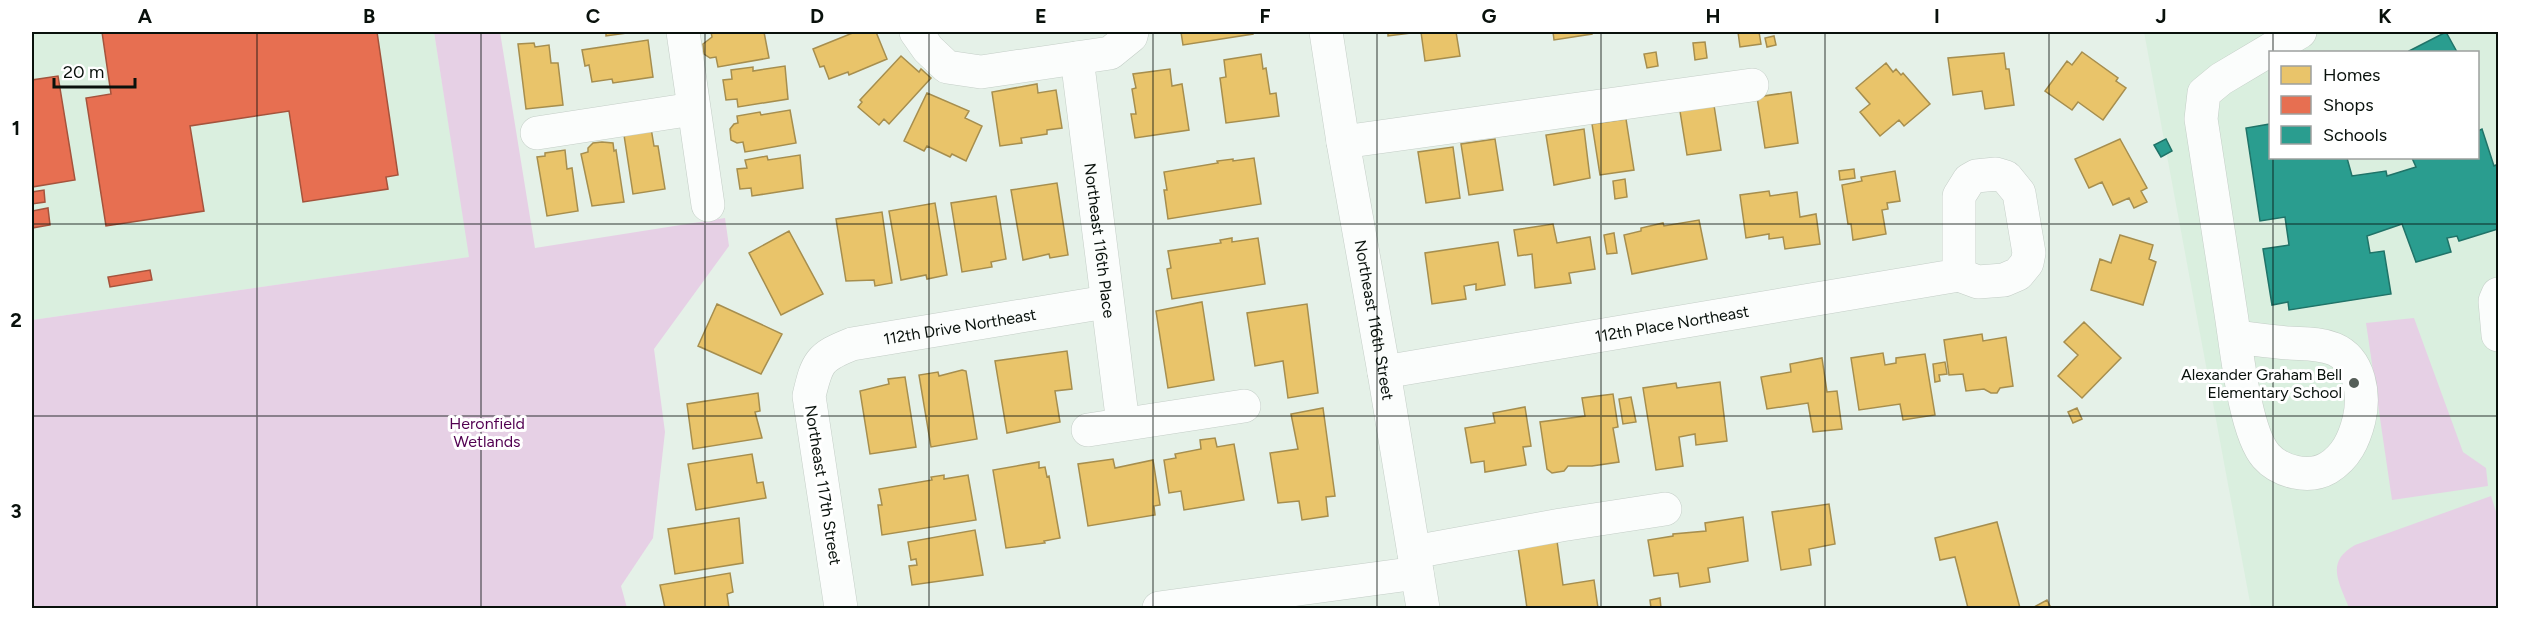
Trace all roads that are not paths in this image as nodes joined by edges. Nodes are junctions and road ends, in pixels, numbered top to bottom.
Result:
1 (682, 32) edge
2 (916, 32) edge
3 (1326, 32) edge
4 (2300, 32) edge
5 (1131, 34) edge
6 (1077, 58) junction
7 (1752, 85) dead end
8 (693, 109) junction
9 (537, 133) dead end
10 (1343, 142) junction
11 (708, 205) dead end
12 (1959, 275) dead end
13 (2499, 294) edge
14 (1106, 302) junction
15 (2499, 335) edge
16 (2235, 337) junction
17 (820, 363) joint
18 (1384, 372) junction
19 (1244, 406) dead end
20 (1123, 424) junction
21 (1088, 430) dead end
22 (1665, 509) dead end
23 (1416, 562) junction
24 (842, 609) edge
25 (1159, 609) edge
26 (1423, 609) edge

1 - 8 street
2 - 6 street
3 - 10 street, Northeast 116th Street
4 - 16 street
5 - 6 street
6 - 14 street, Northeast 116th Place
7 - 10 street
8 - 9 street
8 - 11 street
10 - 18 street, Northeast 116th Street
12 - 18 street, 112th Place Northeast
13 - 15 street
14 - 17 street, 112th Drive Northeast
14 - 20 street, Northeast 116th Place
16 - 16 street
17 - 24 street, Northeast 117th Street
18 - 23 street, Northeast 116th Street
19 - 20 street
20 - 21 street
22 - 23 street
23 - 25 street
23 - 26 street, Northeast 116th Street

